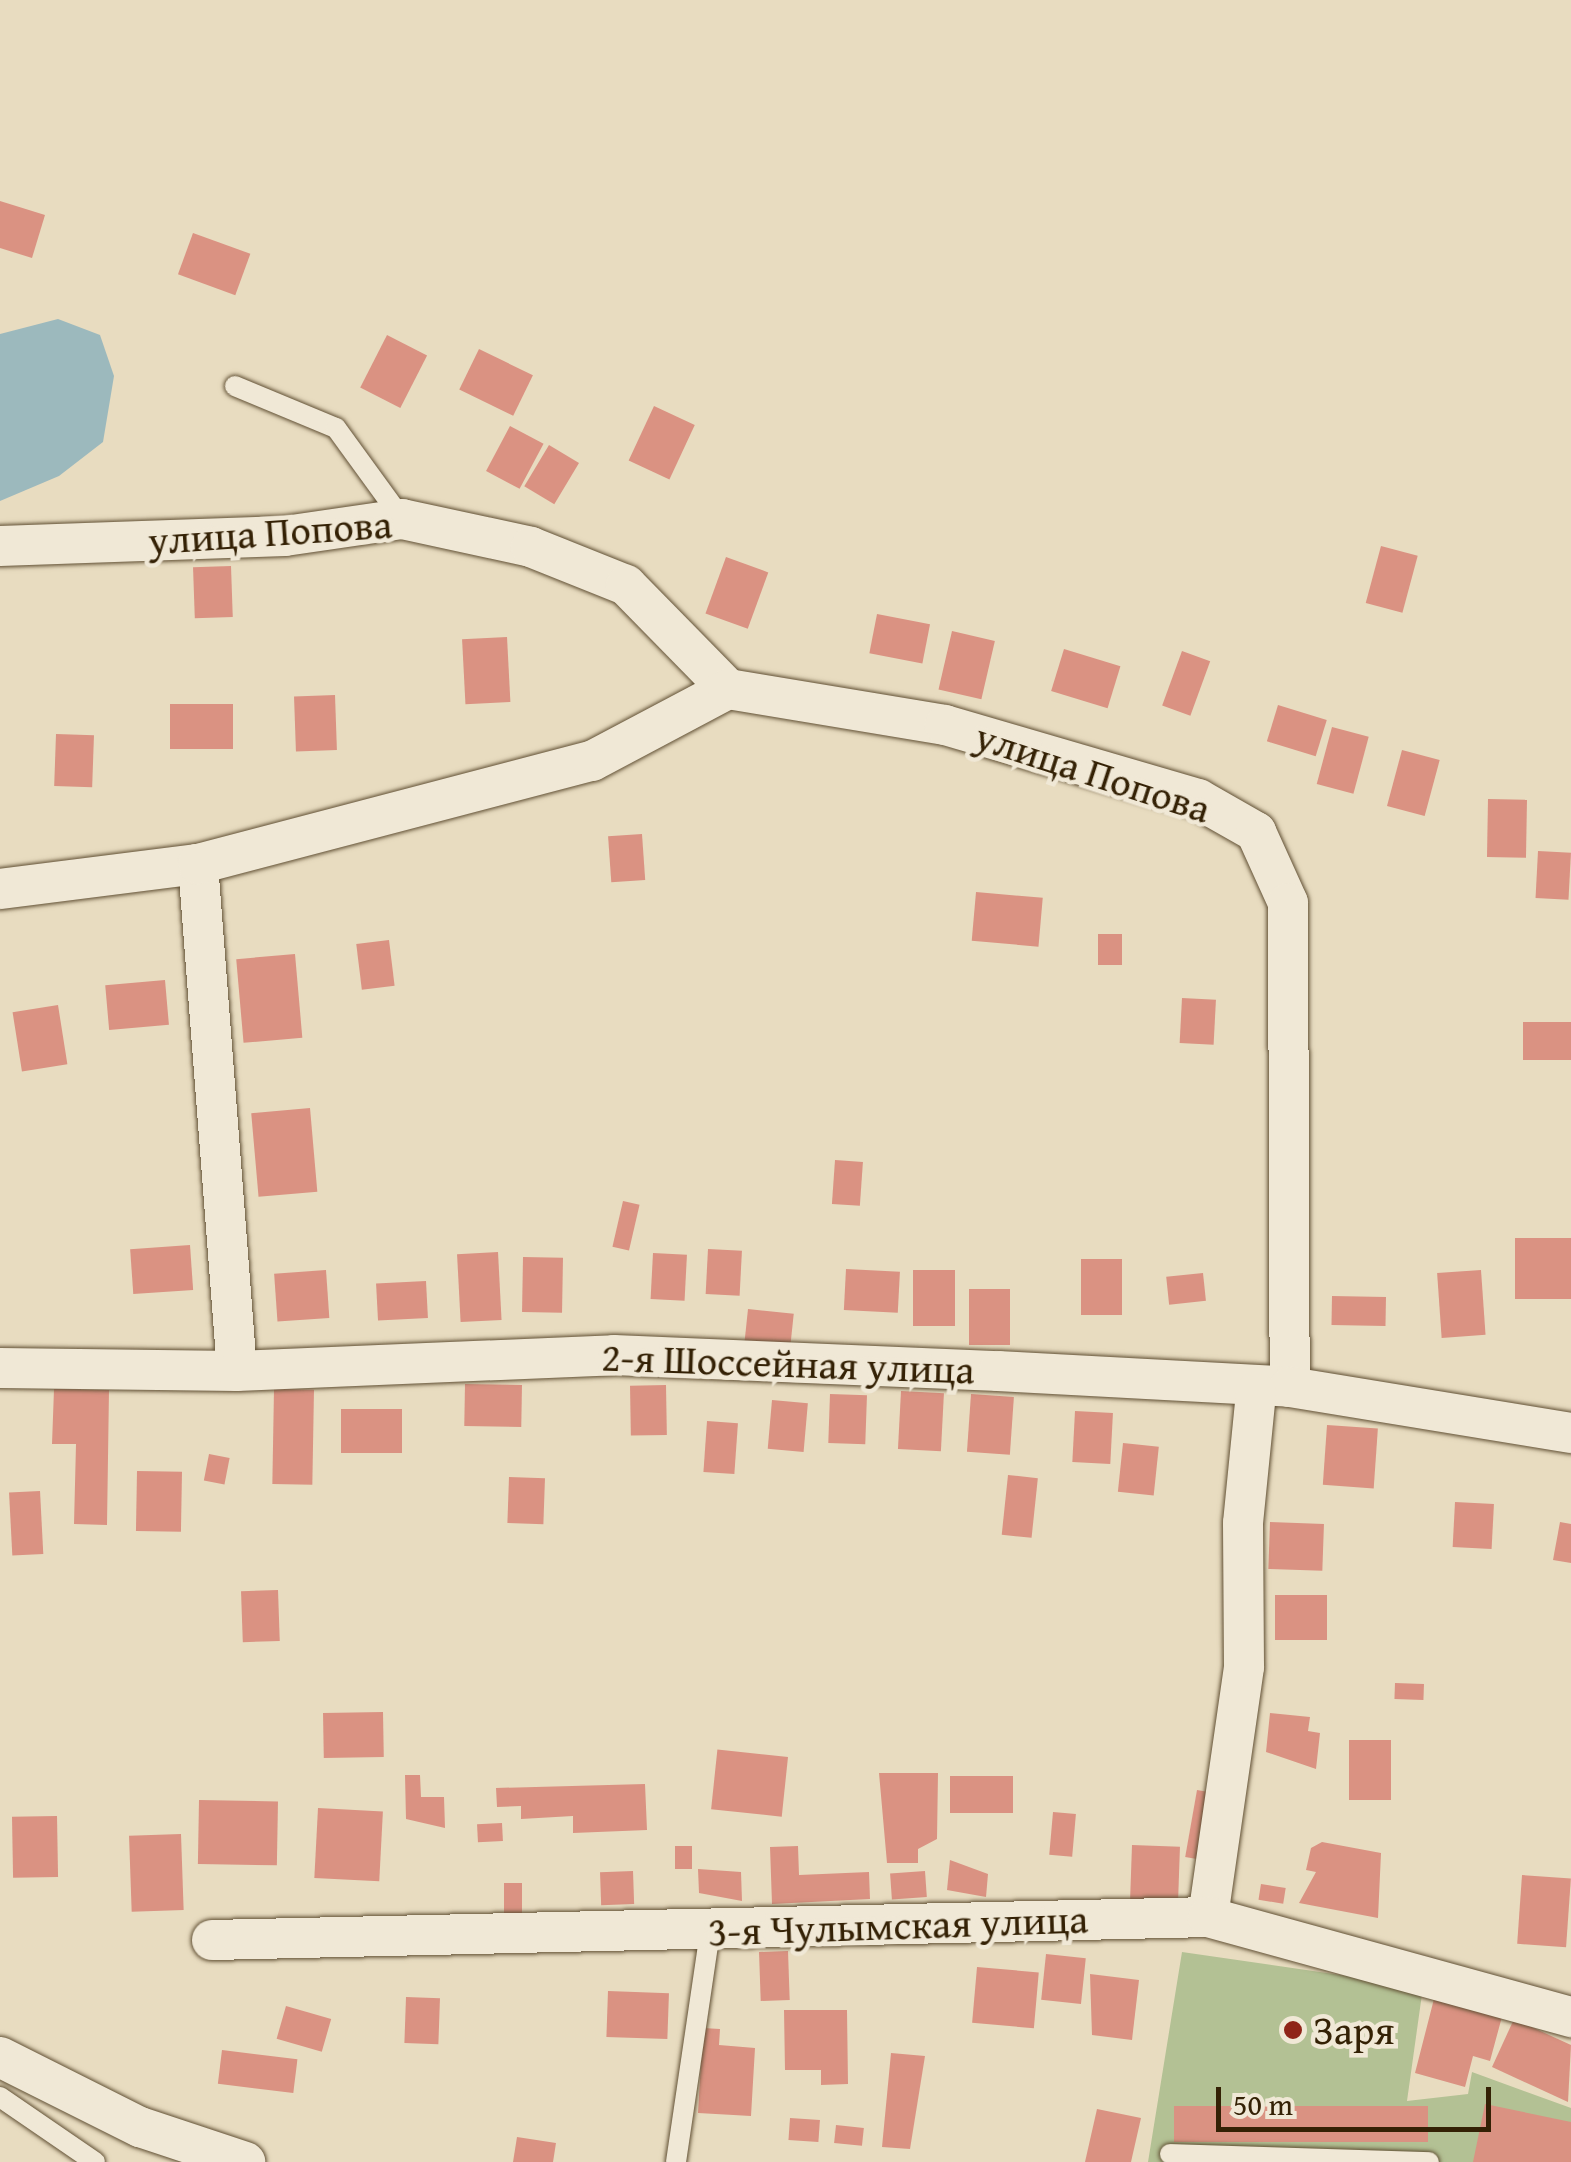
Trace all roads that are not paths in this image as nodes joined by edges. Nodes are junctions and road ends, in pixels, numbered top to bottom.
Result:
1 (235, 386) dead end
2 (402, 520) junction
3 (0, 546) edge
4 (728, 688) junction
5 (198, 864) junction
6 (0, 888) edge
7 (0, 1368) edge
8 (237, 1370) junction
9 (1273, 1390) junction
10 (1571, 1433) edge
11 (1208, 1917) junction
12 (710, 1934) junction
13 (212, 1940) dead end
14 (1571, 2017) edge
15 (0, 2056) edge
16 (0, 2097) edge
17 (1170, 2154) dead end
18 (95, 2162) edge
19 (244, 2162) edge
20 (676, 2162) edge
21 (1430, 2162) edge

1 - 2 lane
2 - 3 street, улица Попова
2 - 4 street, улица Попова
4 - 5 street
4 - 9 street, улица Попова
5 - 6 street
5 - 8 street
7 - 8 street, 2-я Шоссейная улица
8 - 9 street, 2-я Шоссейная улица
9 - 10 street, 2-я Шоссейная улица
9 - 11 street, улица Попова
11 - 12 street, 3-я Чулымская улица
11 - 14 street, 3-я Чулымская улица
12 - 13 street, 3-я Чулымская улица
12 - 20 lane
15 - 19 street
16 - 18 lane
17 - 21 lane

